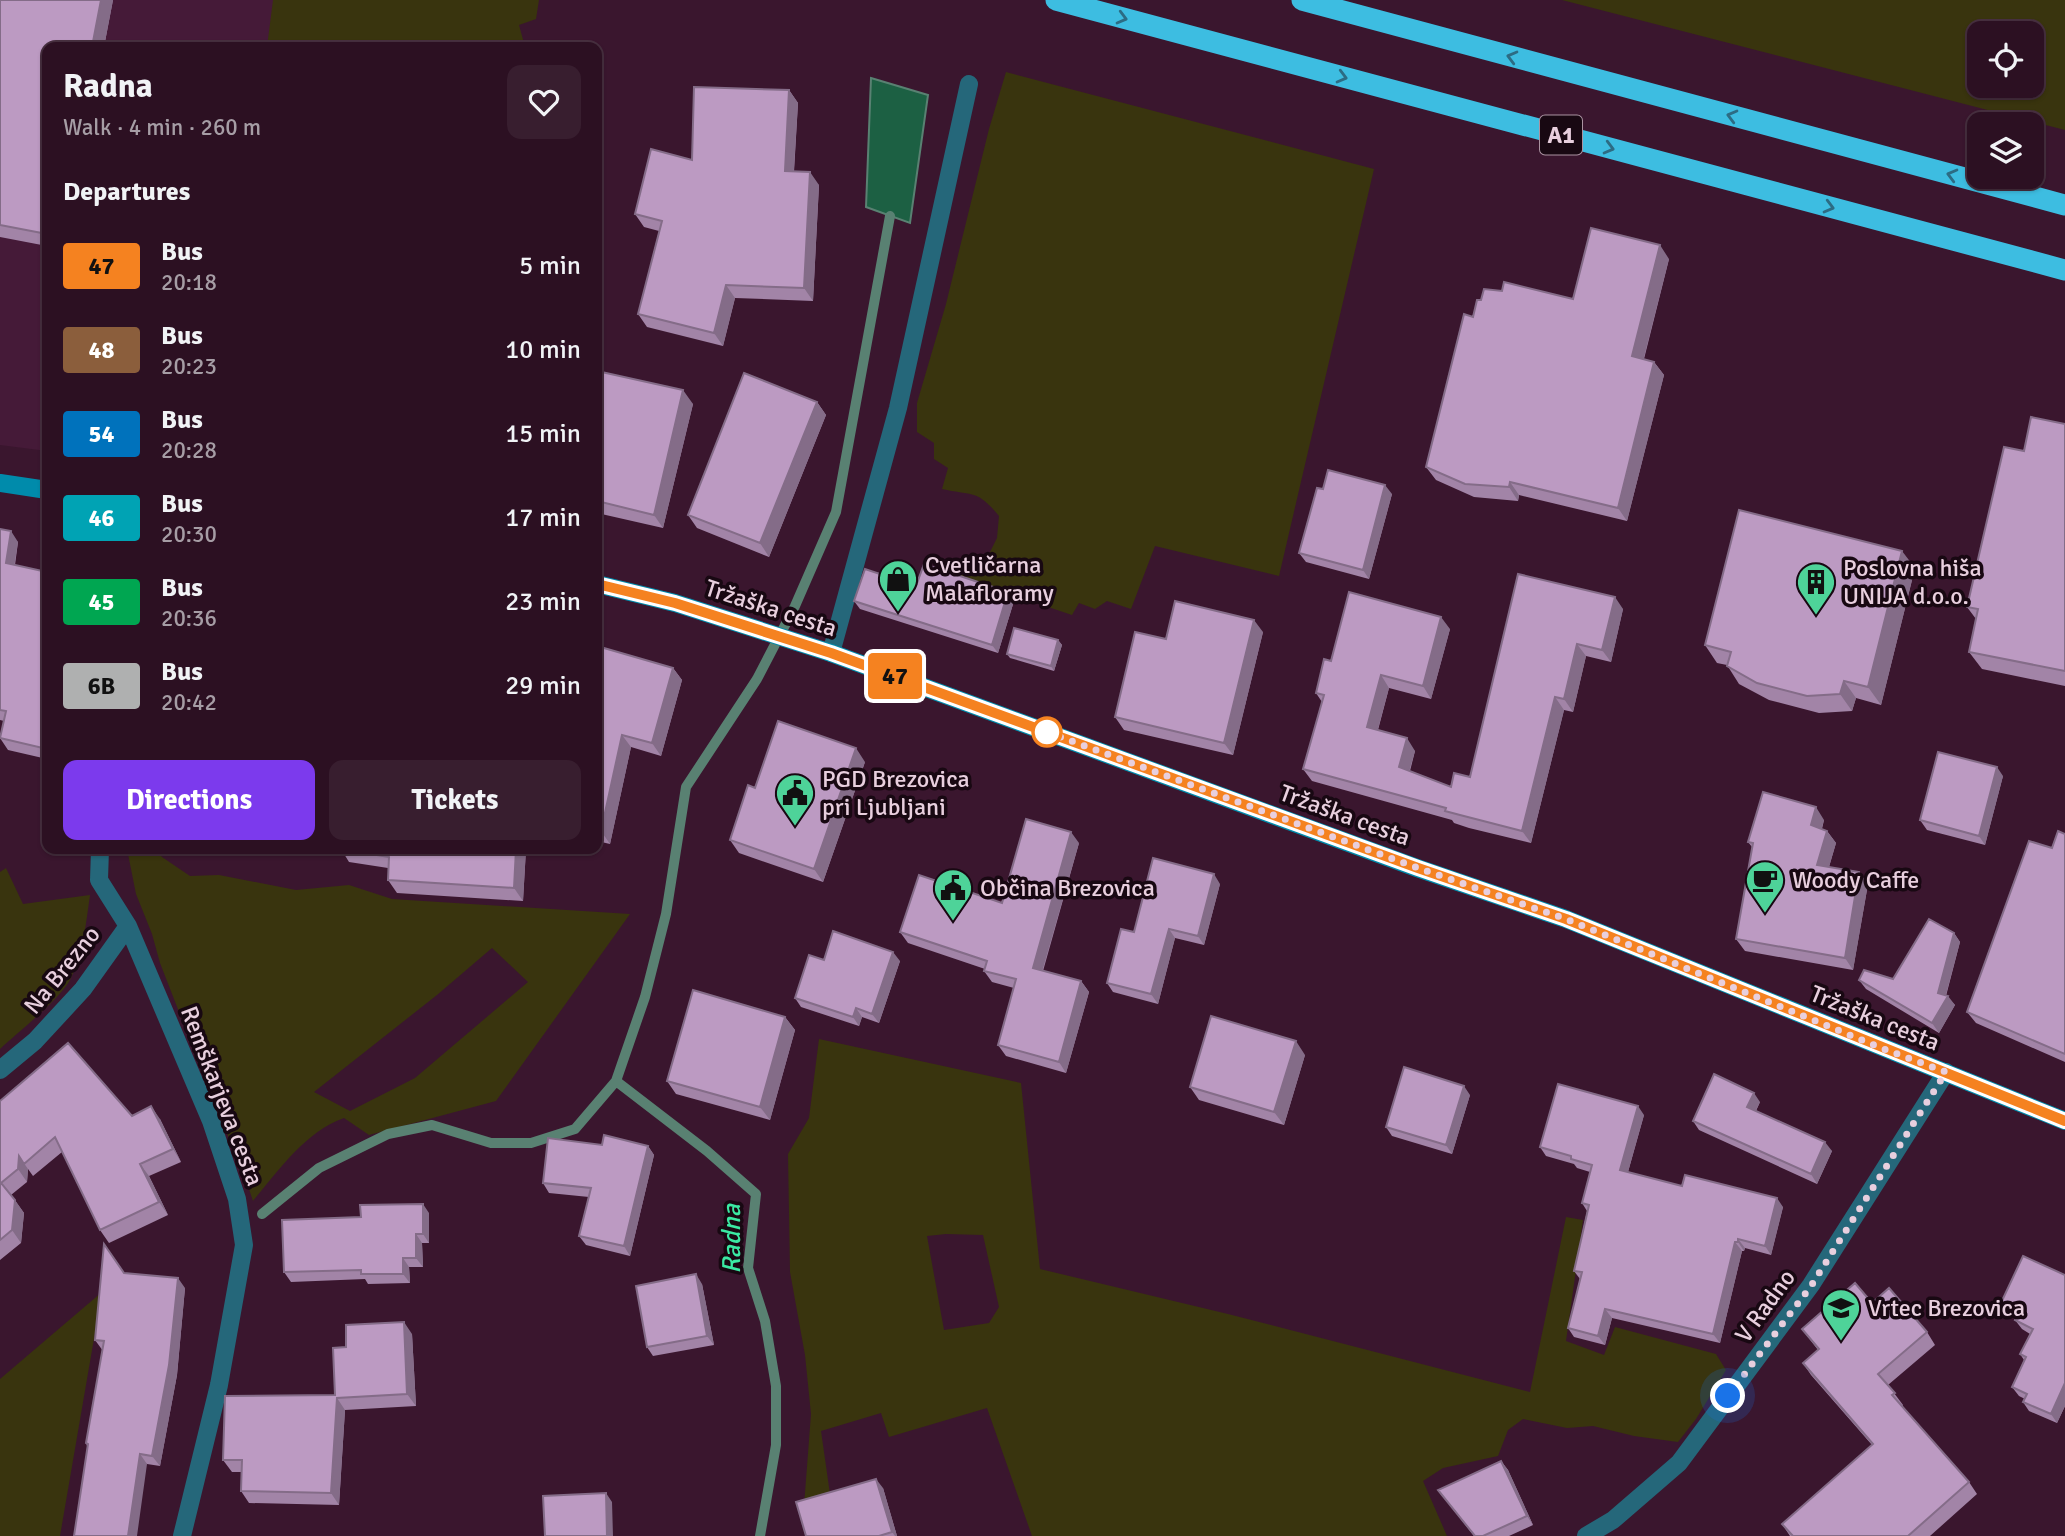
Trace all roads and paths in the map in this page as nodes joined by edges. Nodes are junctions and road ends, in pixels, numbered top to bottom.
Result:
1 (1056, 0) edge
2 (1302, 0) edge
3 (969, 84) dead end
4 (2065, 205) edge
5 (2065, 270) edge
6 (0, 483) edge
7 (42, 489) edge
8 (602, 585) edge
9 (831, 653) junction
10 (100, 854) edge
11 (128, 926) junction
12 (0, 1070) edge
13 (1946, 1072) junction
14 (2065, 1121) edge
15 (182, 1536) edge
16 (1586, 1536) edge

1 -> 5 highway, A1
4 -> 2 highway
3 - 9 street
6 - 7 main road
8 - 9 main road, Tržaška cesta
9 - 13 main road, Tržaška cesta
10 - 11 street, Remškarjeva cesta
11 - 12 street, Na Brezno
11 - 15 street, Remškarjeva cesta
13 - 14 main road, Tržaška cesta
13 - 16 street, V Radno

